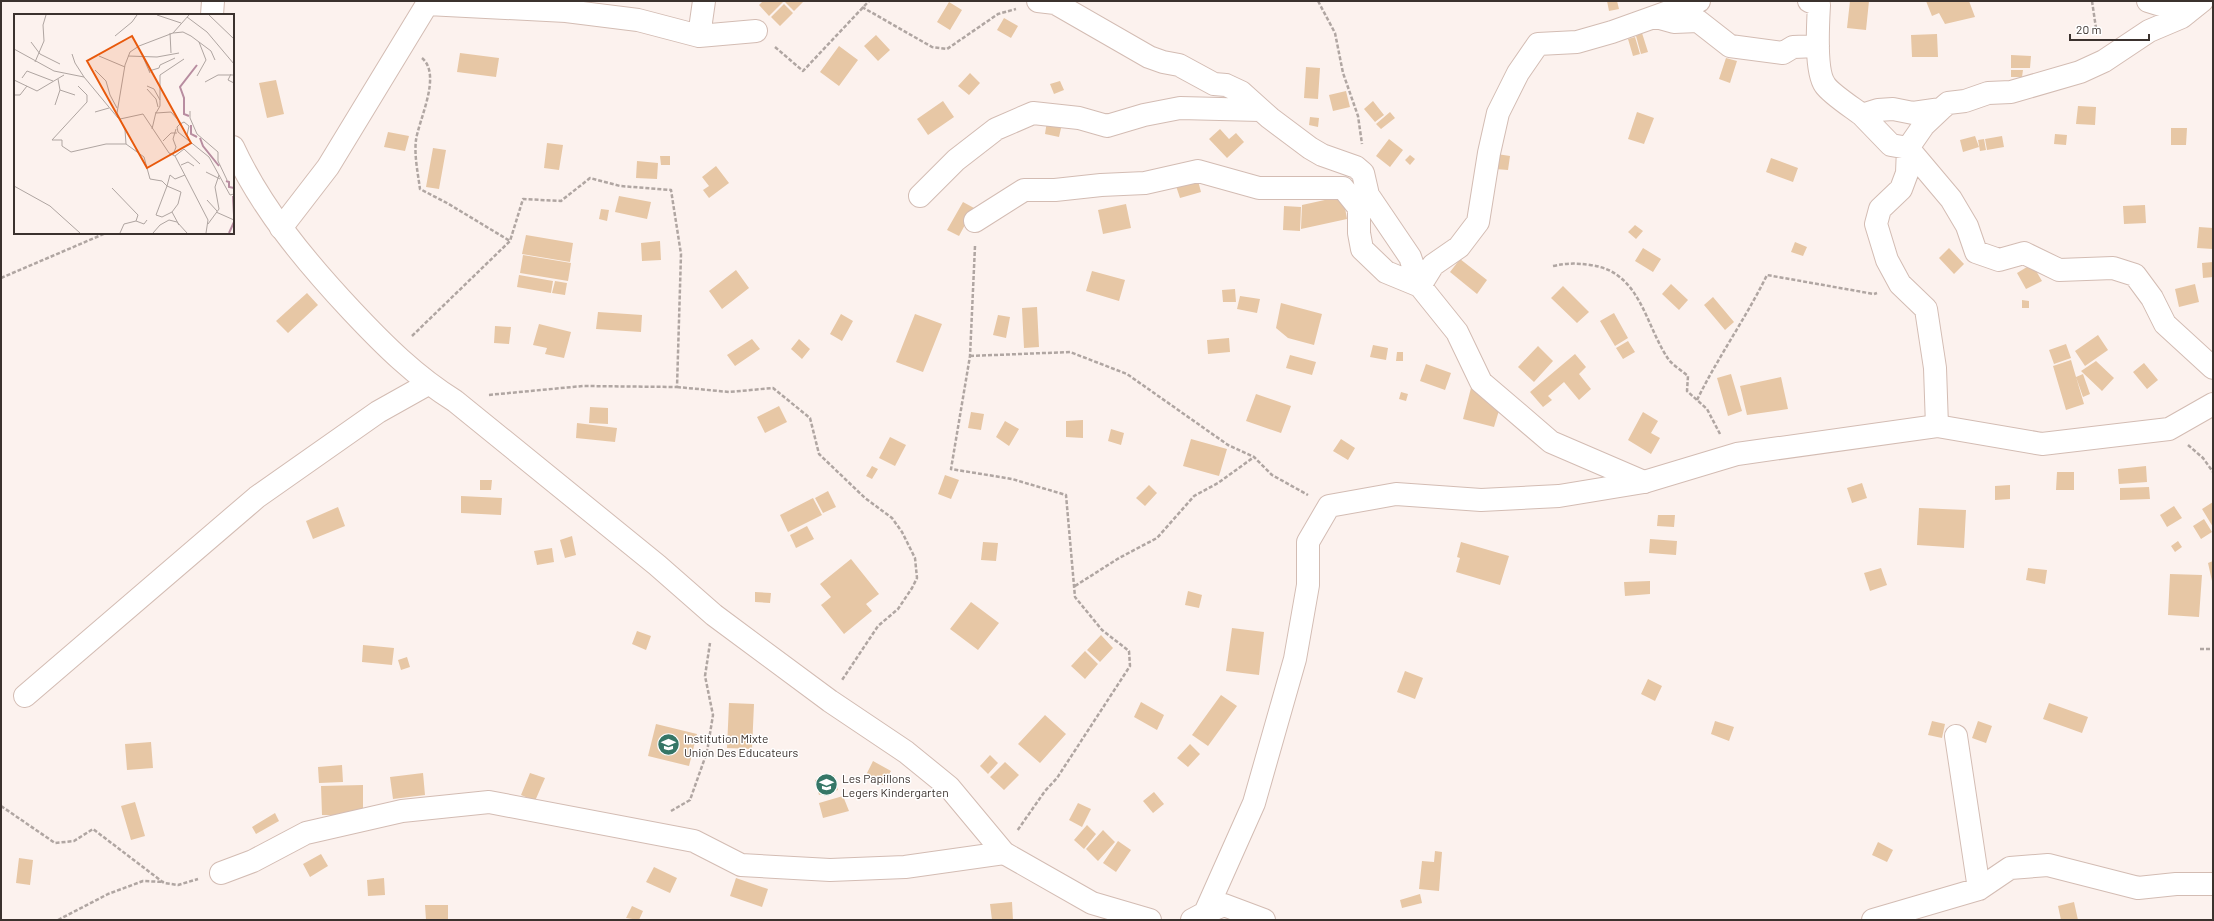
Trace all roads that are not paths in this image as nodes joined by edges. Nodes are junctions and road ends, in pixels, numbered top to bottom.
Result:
1 (213, 1) edge
2 (704, 1) edge
3 (1699, 1) edge
4 (2148, 1) edge
5 (1039, 2) edge
6 (1815, 2) edge
7 (428, 3) edge
8 (2194, 7) edge
9 (212, 14) edge
10 (1653, 17) junction
11 (756, 31) road end
12 (699, 36) junction
13 (1818, 46) junction
14 (1941, 109) junction
15 (1260, 110) junction
16 (1862, 115) junction
17 (1908, 148) junction
18 (234, 149) edge
19 (920, 196) dead end
20 (976, 221) road end
21 (281, 228) junction
22 (1420, 286) junction
23 (2213, 368) edge
24 (428, 384) junction
25 (2213, 404) edge
26 (1937, 426) junction
27 (1644, 482) junction
28 (25, 696) dead end
29 (1956, 736) dead end
30 (1004, 853) junction
31 (221, 873) road end
32 (2213, 884) edge
33 (1979, 889) junction
34 (1199, 916) edge
35 (1150, 920) edge
36 (1264, 920) edge
37 (1873, 920) edge

1 - 9 street
2 - 12 street
3 - 10 street
4 - 8 street
5 - 15 street
6 - 13 street
7 - 12 street
7 - 21 street
8 - 14 street
10 - 13 street
10 - 22 street
11 - 12 street
13 - 16 street
14 - 16 street
14 - 17 street
15 - 19 street
15 - 22 street
16 - 17 street
17 - 23 street
17 - 26 street
18 - 21 street
20 - 22 street
21 - 24 street
22 - 27 street
24 - 28 street
24 - 30 street
25 - 26 street
26 - 27 street
27 - 34 street
29 - 33 street
30 - 31 street
30 - 35 street
32 - 33 street
33 - 37 street
34 - 36 street

